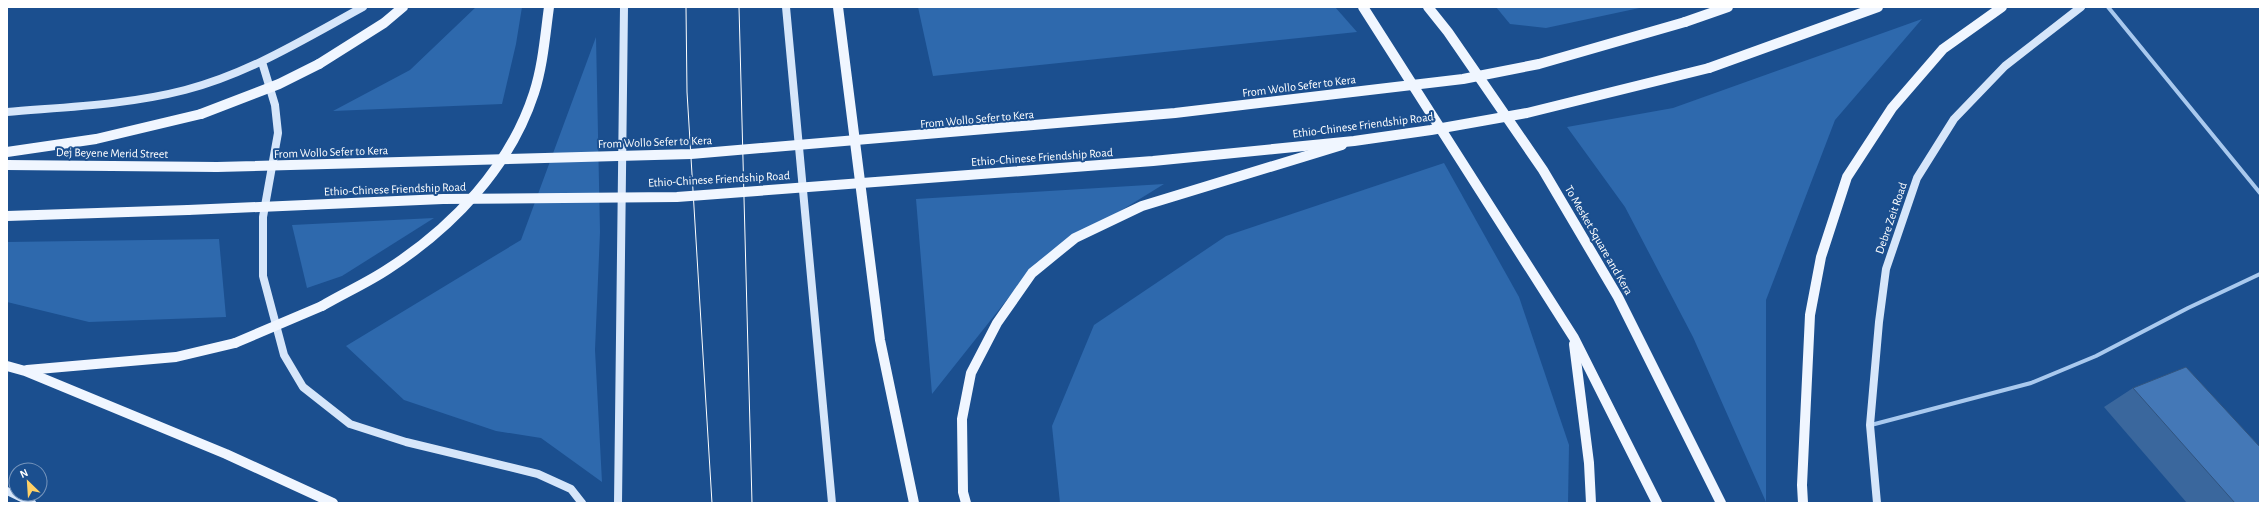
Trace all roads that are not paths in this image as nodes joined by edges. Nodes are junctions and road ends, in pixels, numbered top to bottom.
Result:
1 (363, 7) edge
2 (403, 7) edge
3 (549, 7) edge
4 (624, 7) edge
5 (786, 7) edge
6 (838, 7) edge
7 (1362, 7) edge
8 (1428, 7) edge
9 (1728, 7) edge
10 (1878, 7) edge
11 (2002, 7) edge
12 (2081, 7) edge
13 (2108, 7) edge
14 (262, 62) junction
15 (7, 112) edge
16 (1354, 141) junction
17 (7, 152) edge
18 (7, 165) edge
19 (217, 167) joint
20 (2260, 193) edge
21 (7, 216) edge
22 (2260, 274) edge
23 (1574, 338) junction
24 (7, 366) edge
25 (25, 371) junction
26 (1870, 425) junction
27 (7, 491) edge
28 (32, 503) edge
29 (333, 503) edge
30 (582, 503) edge
31 (618, 503) edge
32 (832, 503) edge
33 (914, 503) edge
34 (966, 503) edge
35 (1591, 503) edge
36 (1657, 503) edge
37 (1721, 503) edge
38 (1803, 503) edge
39 (1877, 503) edge

1 - 14 main road
2 - 17 main road, bridge
3 - 25 main road, bridge
4 - 31 main road
5 - 32 main road
6 - 33 main road
7 - 23 main road
8 - 37 main road, To Mesket Square and Kera
9 - 19 main road, From Wollo Sefer to Kera, bridge
10 - 16 main road, Ethio-Chinese Friendship Road, bridge
11 - 38 main road
12 - 26 main road, Debre Zeit Road
13 - 20 street
14 - 15 main road
14 - 30 main road
16 - 21 main road, Ethio-Chinese Friendship Road, bridge
16 - 34 main road, bridge
18 - 19 main road, Dej Beyene Merid Street
22 - 26 street
23 - 35 main road
23 - 36 main road
24 - 25 main road
25 - 29 main road
26 - 39 main road, Debre Zeit Road
27 - 28 main road

